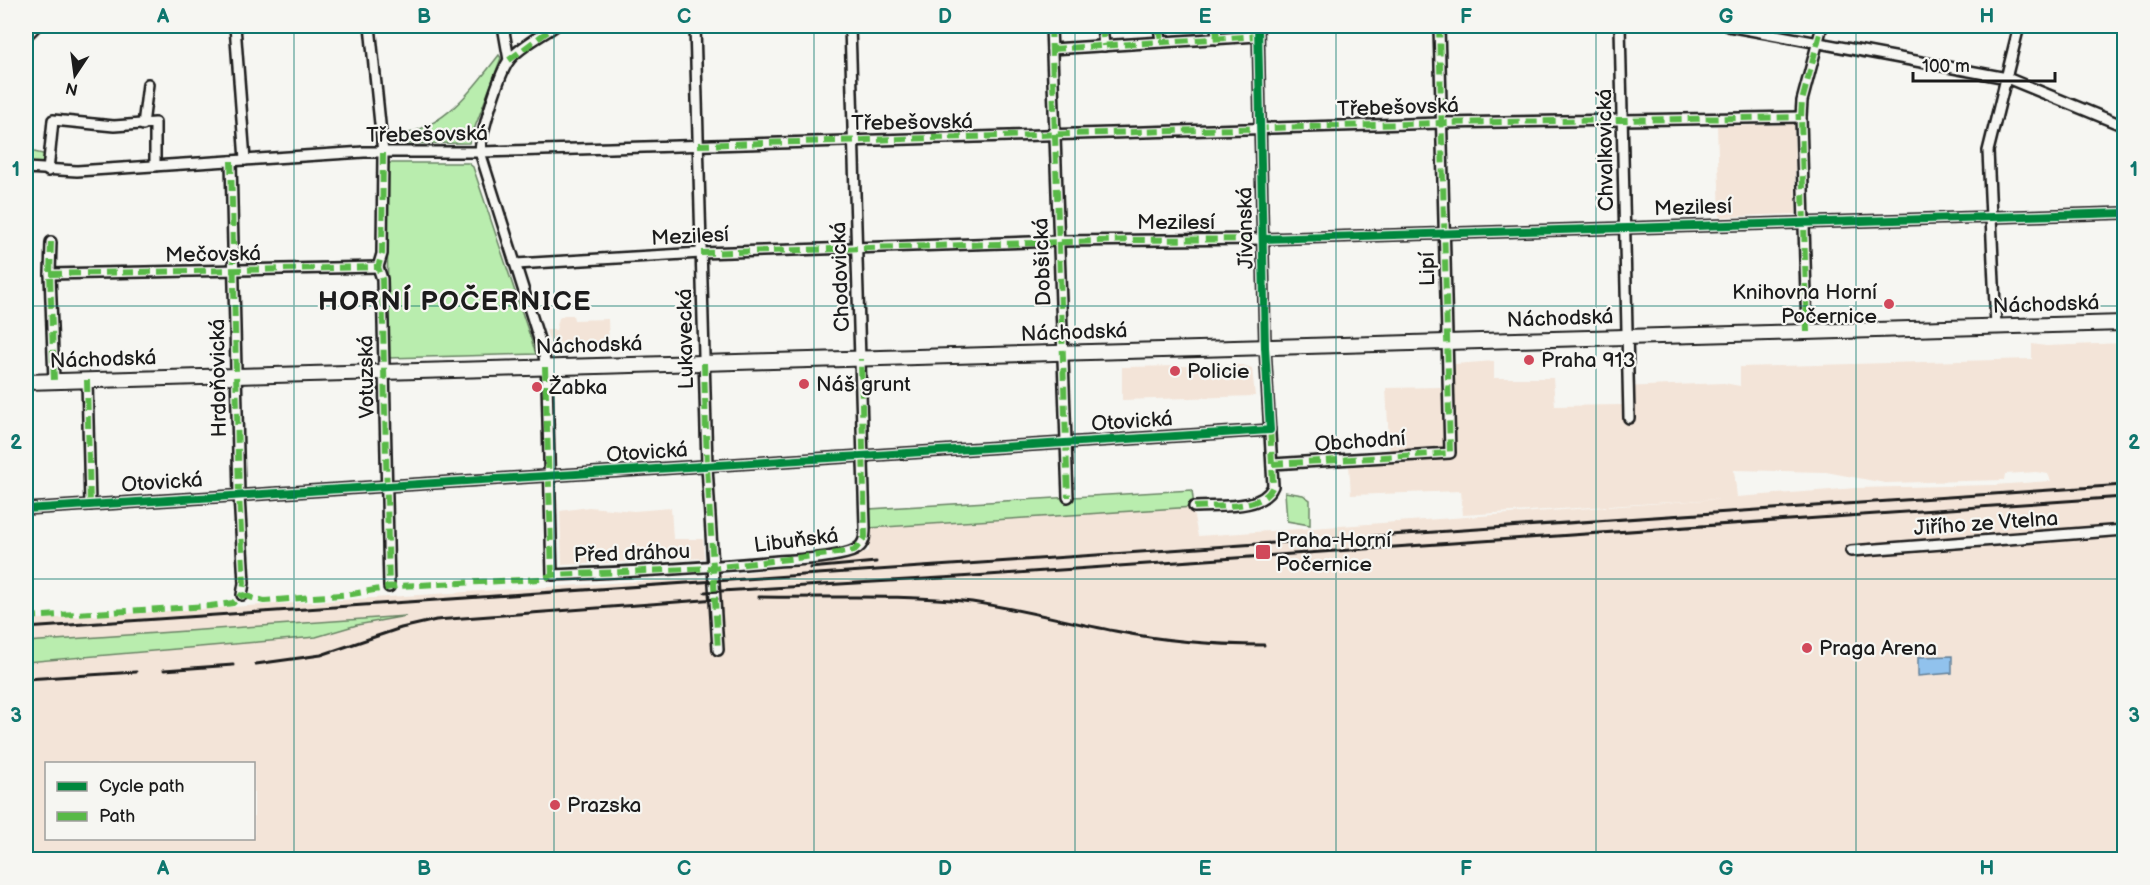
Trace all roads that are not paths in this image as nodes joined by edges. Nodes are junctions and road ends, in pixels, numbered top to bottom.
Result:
1 (36, 26) edge
2 (235, 26) edge
3 (370, 26) edge
4 (503, 26) edge
5 (555, 26) edge
6 (695, 26) edge
7 (850, 26) edge
8 (1051, 26) edge
9 (1102, 26) edge
10 (1160, 26) edge
11 (1216, 26) edge
12 (1258, 26) edge
13 (1439, 26) edge
14 (1620, 26) edge
15 (1728, 26) edge
16 (1822, 26) edge
17 (2019, 26) edge
18 (26, 36) edge
19 (1258, 36) junction
20 (1217, 39) junction
21 (1161, 42) junction
22 (1818, 42) junction
23 (1104, 46) junction
24 (1052, 49) junction
25 (509, 60) junction
26 (2007, 78) junction
27 (148, 84) dead end
28 (1801, 117) junction
29 (1622, 120) junction
30 (1441, 123) junction
31 (143, 125) junction
32 (2124, 126) edge
33 (1260, 129) junction
34 (1055, 136) junction
35 (854, 141) junction
36 (698, 145) junction
37 (480, 152) junction
38 (383, 153) junction
39 (245, 160) junction
40 (231, 161) junction
41 (155, 166) junction
42 (26, 168) edge
43 (48, 171) junction
44 (2124, 213) edge
45 (1990, 217) junction
46 (1804, 222) junction
47 (1624, 228) junction
48 (1444, 233) junction
49 (1263, 239) junction
50 (1059, 241) junction
51 (51, 242) dead end
52 (857, 248) junction
53 (701, 253) junction
54 (516, 264) junction
55 (378, 267) junction
56 (233, 272) junction
57 (50, 274) junction
58 (2124, 323) edge
59 (1996, 327) junction
60 (1807, 332) junction
61 (1627, 337) junction
62 (1447, 342) junction
63 (1265, 347) junction
64 (1063, 353) junction
65 (861, 358) junction
66 (704, 363) junction
67 (545, 367) junction
68 (384, 372) junction
69 (236, 376) junction
70 (87, 380) junction
71 (54, 381) junction
72 (26, 382) edge
73 (1629, 418) dead end
74 (1270, 430) junction
75 (1066, 443) junction
76 (1450, 453) joint
77 (862, 456) junction
78 (1272, 465) junction
79 (707, 466) junction
80 (551, 476) junction
81 (387, 486) junction
82 (239, 495) junction
83 (1068, 496) dead end
84 (90, 505) junction
85 (1194, 507) dead end
86 (26, 509) edge
87 (865, 527) joint
88 (2124, 530) edge
89 (1851, 551) dead end
90 (713, 568) junction
91 (389, 587) dead end
92 (242, 595) dead end
93 (718, 650) dead end

1 - 18 street
2 - 39 street
3 - 38 street, Votuzská
4 - 25 street
5 - 25 street
6 - 36 street, Lukavecká
7 - 35 street, Chodovická
8 - 24 street, Dobšická
9 - 23 street
10 - 21 street
11 - 20 street
12 - 19 street, Jívanská
13 - 30 street, Lipí
14 - 29 street, Chvalkovická
15 - 22 street
16 - 22 street
17 - 26 street
19 - 20 street
19 - 33 street, Jívanská
20 - 21 street
21 - 23 street
22 - 26 street
22 - 28 street
23 - 24 street
24 - 34 street, Dobšická
25 - 37 street
26 - 32 street
26 - 45 street
27 - 31 street
28 - 29 street, Třebešovská
28 - 46 street
29 - 30 street, Třebešovská
29 - 47 street, Chvalkovická
30 - 33 street, Třebešovská
30 - 48 street, Lipí
31 - 41 street
31 - 43 street
33 - 34 street, Třebešovská
33 - 49 street, Jívanská
34 - 35 street, Třebešovská
34 - 50 street, Dobšická
35 - 36 street, Třebešovská
35 - 52 street, Chodovická
36 - 37 street, Třebešovská
36 - 53 street, Lukavecká
37 - 38 street, Třebešovská
37 - 54 street
38 - 39 street, Třebešovská
38 - 55 street, Votuzská
39 - 40 street, Třebešovská
40 - 41 street, Třebešovská
40 - 56 street, Hrdoňovická
41 - 43 street, Třebešovská
42 - 43 street, Třebešovská
44 - 45 street, Mezilesí
45 - 46 street, Mezilesí
45 - 59 street
46 - 47 street, Mezilesí
46 - 60 street
47 - 48 street, Mezilesí
47 - 61 street, Chvalkovická
48 - 49 street, Mezilesí
48 - 62 street, Lipí
49 - 50 street, Mezilesí
49 - 63 street, Jívanská
50 - 52 street, Mezilesí
50 - 64 street, Dobšická
51 - 57 street
52 - 53 street, Mezilesí
52 - 65 street, Chodovická
53 - 54 street, Mezilesí
53 - 66 street, Lukavecká
54 - 67 street
55 - 56 street, Mečovská
55 - 68 street, Votuzská
56 - 57 street, Mečovská
56 - 69 street, Hrdoňovická
57 - 71 street
58 - 59 main road, Náchodská
59 - 60 main road, Náchodská
60 - 61 main road, Náchodská
61 - 62 main road, Náchodská
61 - 73 street, Chvalkovická
62 - 63 main road, Náchodská
62 - 76 street, Lipí
63 - 64 main road, Náchodská
63 - 74 street, Jívanská
64 - 65 main road, Náchodská
64 - 75 street, Dobšická
65 - 66 main road, Náchodská
65 - 77 street, Chodovická
66 - 67 main road, Náchodská
66 - 79 street, Lukavecká
67 - 68 main road, Náchodská
67 - 80 street
68 - 69 main road, Náchodská
68 - 81 street, Votuzská
69 - 70 main road, Náchodská
69 - 82 street, Hrdoňovická
70 - 71 main road, Náchodská
70 - 84 street
71 - 72 main road, Náchodská
74 - 75 street, Otovická
74 - 78 street, Jívanská
75 - 77 street, Otovická
75 - 83 street, Dobšická
76 - 78 street, Obchodní
77 - 79 street, Otovická
77 - 87 street, Chodovická
78 - 85 street, Jívanská
79 - 80 street, Otovická
79 - 90 street, Lukavecká
80 - 81 street, Otovická
80 - 90 street, Před dráhou
81 - 82 street, Otovická
81 - 91 street, Votuzská
82 - 84 street, Otovická
82 - 92 street, Hrdoňovická
84 - 86 street, Otovická
87 - 90 street, Libuňská
88 - 89 street, Jiřího ze Vtelna
90 - 93 street, Lukavecká

